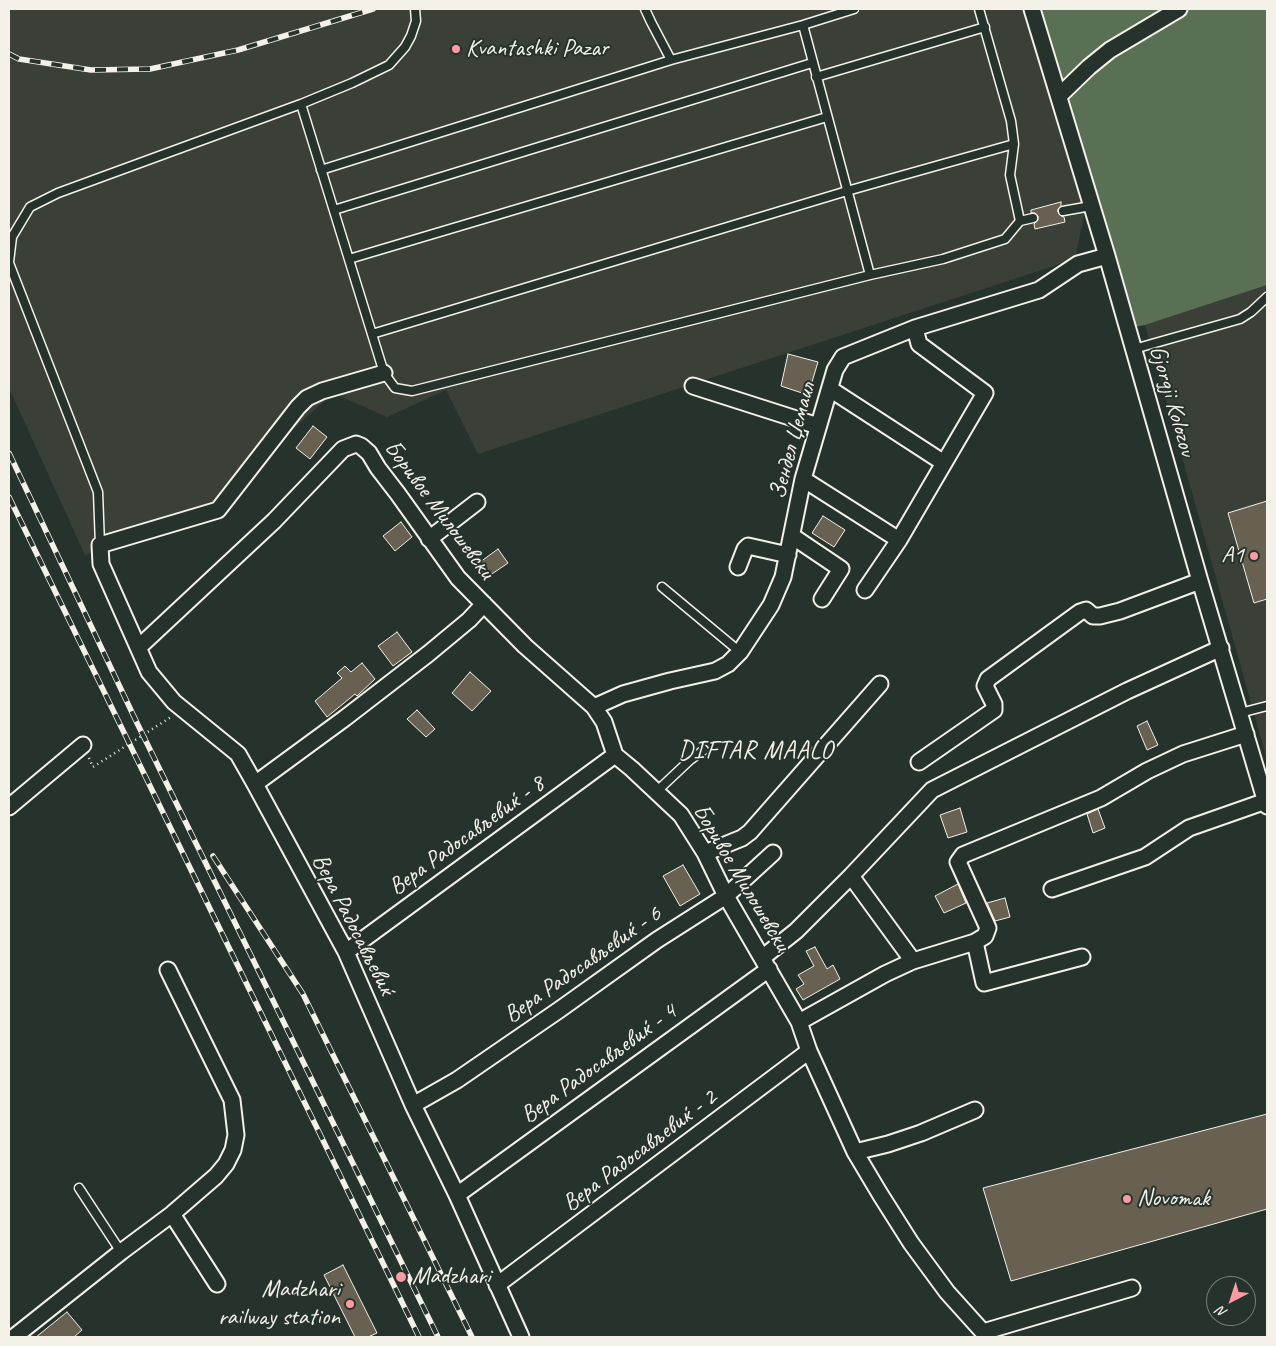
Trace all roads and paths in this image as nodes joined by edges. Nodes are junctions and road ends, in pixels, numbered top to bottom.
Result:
1 (414, 9) edge
2 (646, 9) edge
3 (854, 9) edge
4 (980, 9) edge
5 (1032, 9) edge
6 (1179, 9) edge
7 (803, 25) junction
8 (985, 28) junction
9 (671, 60) junction
10 (812, 63) junction
11 (816, 77) junction
12 (1059, 96) junction
13 (301, 104) junction
14 (827, 117) junction
15 (1014, 144) junction
16 (321, 170) junction
17 (847, 191) junction
18 (1090, 206) junction
19 (334, 210) junction
20 (1063, 211) dead end
21 (1033, 218) dead end
22 (1020, 221) junction
23 (1107, 256) junction
24 (349, 258) junction
25 (9, 262) edge
26 (870, 275) junction
27 (1267, 297) edge
28 (915, 328) junction
29 (372, 334) junction
30 (1134, 349) junction
31 (384, 373) junction
32 (693, 386) dead end
33 (830, 389) junction
34 (818, 426) junction
35 (944, 463) junction
36 (803, 479) junction
37 (477, 502) dead end
38 (792, 536) junction
39 (429, 539) junction
40 (899, 540) junction
41 (100, 545) junction
42 (788, 555) junction
43 (738, 566) dead end
44 (1200, 581) junction
45 (662, 587) dead end
46 (865, 590) dead end
47 (822, 599) dead end
48 (484, 604) junction
49 (139, 647) junction
50 (1221, 648) junction
51 (740, 652) junction
52 (880, 684) dead end
53 (1267, 706) edge
54 (594, 708) junction
55 (183, 709) junction
56 (1240, 713) junction
57 (1246, 734) junction
58 (83, 745) joint
59 (704, 750) dead end
60 (615, 755) junction
61 (919, 762) dead end
62 (255, 784) junction
63 (656, 792) junction
64 (1266, 799) edge
65 (9, 807) edge
66 (705, 853) junction
67 (772, 853) dead end
68 (850, 876) junction
69 (1052, 890) dead end
70 (726, 896) junction
71 (975, 942) junction
72 (346, 952) junction
73 (1082, 957) dead end
74 (912, 960) junction
75 (766, 964) junction
76 (168, 970) dead end
77 (799, 1022) junction
78 (809, 1051) junction
79 (413, 1105) junction
80 (975, 1110) dead end
81 (855, 1152) junction
82 (79, 1188) dead end
83 (456, 1195) junction
84 (172, 1214) junction
85 (121, 1252) junction
86 (217, 1284) dead end
87 (497, 1285) junction
88 (1132, 1288) dead end
89 (14, 1337) edge
90 (521, 1337) edge

1 - 13 lane
2 - 9 lane
3 - 7 lane
4 - 8 lane
5 - 12 street, Gjorgji Kolozov
6 - 12 street
7 - 9 lane
7 - 10 lane
8 - 11 lane
8 - 15 lane
9 - 16 lane
10 - 11 lane
10 - 19 lane
11 - 14 lane
12 - 18 street, Gjorgji Kolozov
13 - 16 lane
13 - 25 lane
14 - 17 lane
14 - 24 lane
15 - 17 lane
15 - 22 lane
16 - 19 lane
17 - 26 lane
17 - 29 lane
18 - 20 lane
18 - 23 street, Gjorgji Kolozov
19 - 24 lane
21 - 22 lane
22 - 26 lane
23 - 28 street, Зендел Џемаил
23 - 30 street, Gjorgji Kolozov
24 - 29 lane
25 - 41 lane
26 - 31 lane
27 - 30 lane
28 - 33 street, Зендел Џемаил
28 - 35 street
29 - 31 lane
30 - 44 street, Gjorgji Kolozov
31 - 41 street
32 - 34 street
33 - 34 street, Зендел Џемаил
33 - 35 street
34 - 36 street, Зендел Џемаил
35 - 40 street
36 - 38 street, Зендел Џемаил
36 - 40 street
37 - 39 street
38 - 42 street, Зендел Џемаил
38 - 47 street
39 - 48 street, Боривое Милошевски
39 - 49 street, Боривое Милошевски
40 - 46 street
41 - 49 street, Вера Радосављевиќ
42 - 43 street
42 - 51 street, Зендел Џемаил
44 - 50 street, Gjorgji Kolozov
44 - 61 street
45 - 51 lane
48 - 54 street, Боривое Милошевски
48 - 62 street
49 - 55 street, Вера Радосављевиќ
50 - 56 street, Gjorgji Kolozov
50 - 68 street, Вера Радосављевиќ - 4
51 - 54 street, Зендел Џемаил
52 - 66 street
53 - 56 lane
54 - 60 street, Боривое Милошевски
55 - 58 path
55 - 62 street, Вера Радосављевиќ
56 - 57 street, Gjorgji Kolozov
57 - 64 street, Gjorgji Kolozov
57 - 71 street
58 - 65 street
59 - 63 lane
60 - 63 street, Боривое Милошевски
60 - 72 street, Вера Радосављевиќ - 8
62 - 72 street, Вера Радосављевиќ
63 - 66 street, Боривое Милошевски
64 - 69 street
66 - 70 street, Боривое Милошевски
67 - 70 street, Вера Радосављевиќ - 6
68 - 74 street
68 - 75 street, Вера Радосављевиќ - 4
70 - 75 street, Боривое Милошевски
70 - 79 street, Вера Радосављевиќ - 6
71 - 73 street
71 - 74 street
72 - 79 street, Вера Радосављевиќ
74 - 77 street
75 - 77 street, Боривое Милошевски
75 - 83 street, Вера Радосављевиќ - 4
76 - 84 street
77 - 78 street, Боривое Милошевски
78 - 81 street, Боривое Милошевски
78 - 87 street, Вера Радосављевиќ - 2
79 - 83 street, Вера Радосављевиќ
80 - 81 street
81 - 88 street, Боривое Милошевски
82 - 85 lane
83 - 87 street, Вера Радосављевиќ
84 - 85 street
84 - 86 street
85 - 89 street
87 - 90 street, Вера Радосављевиќ

